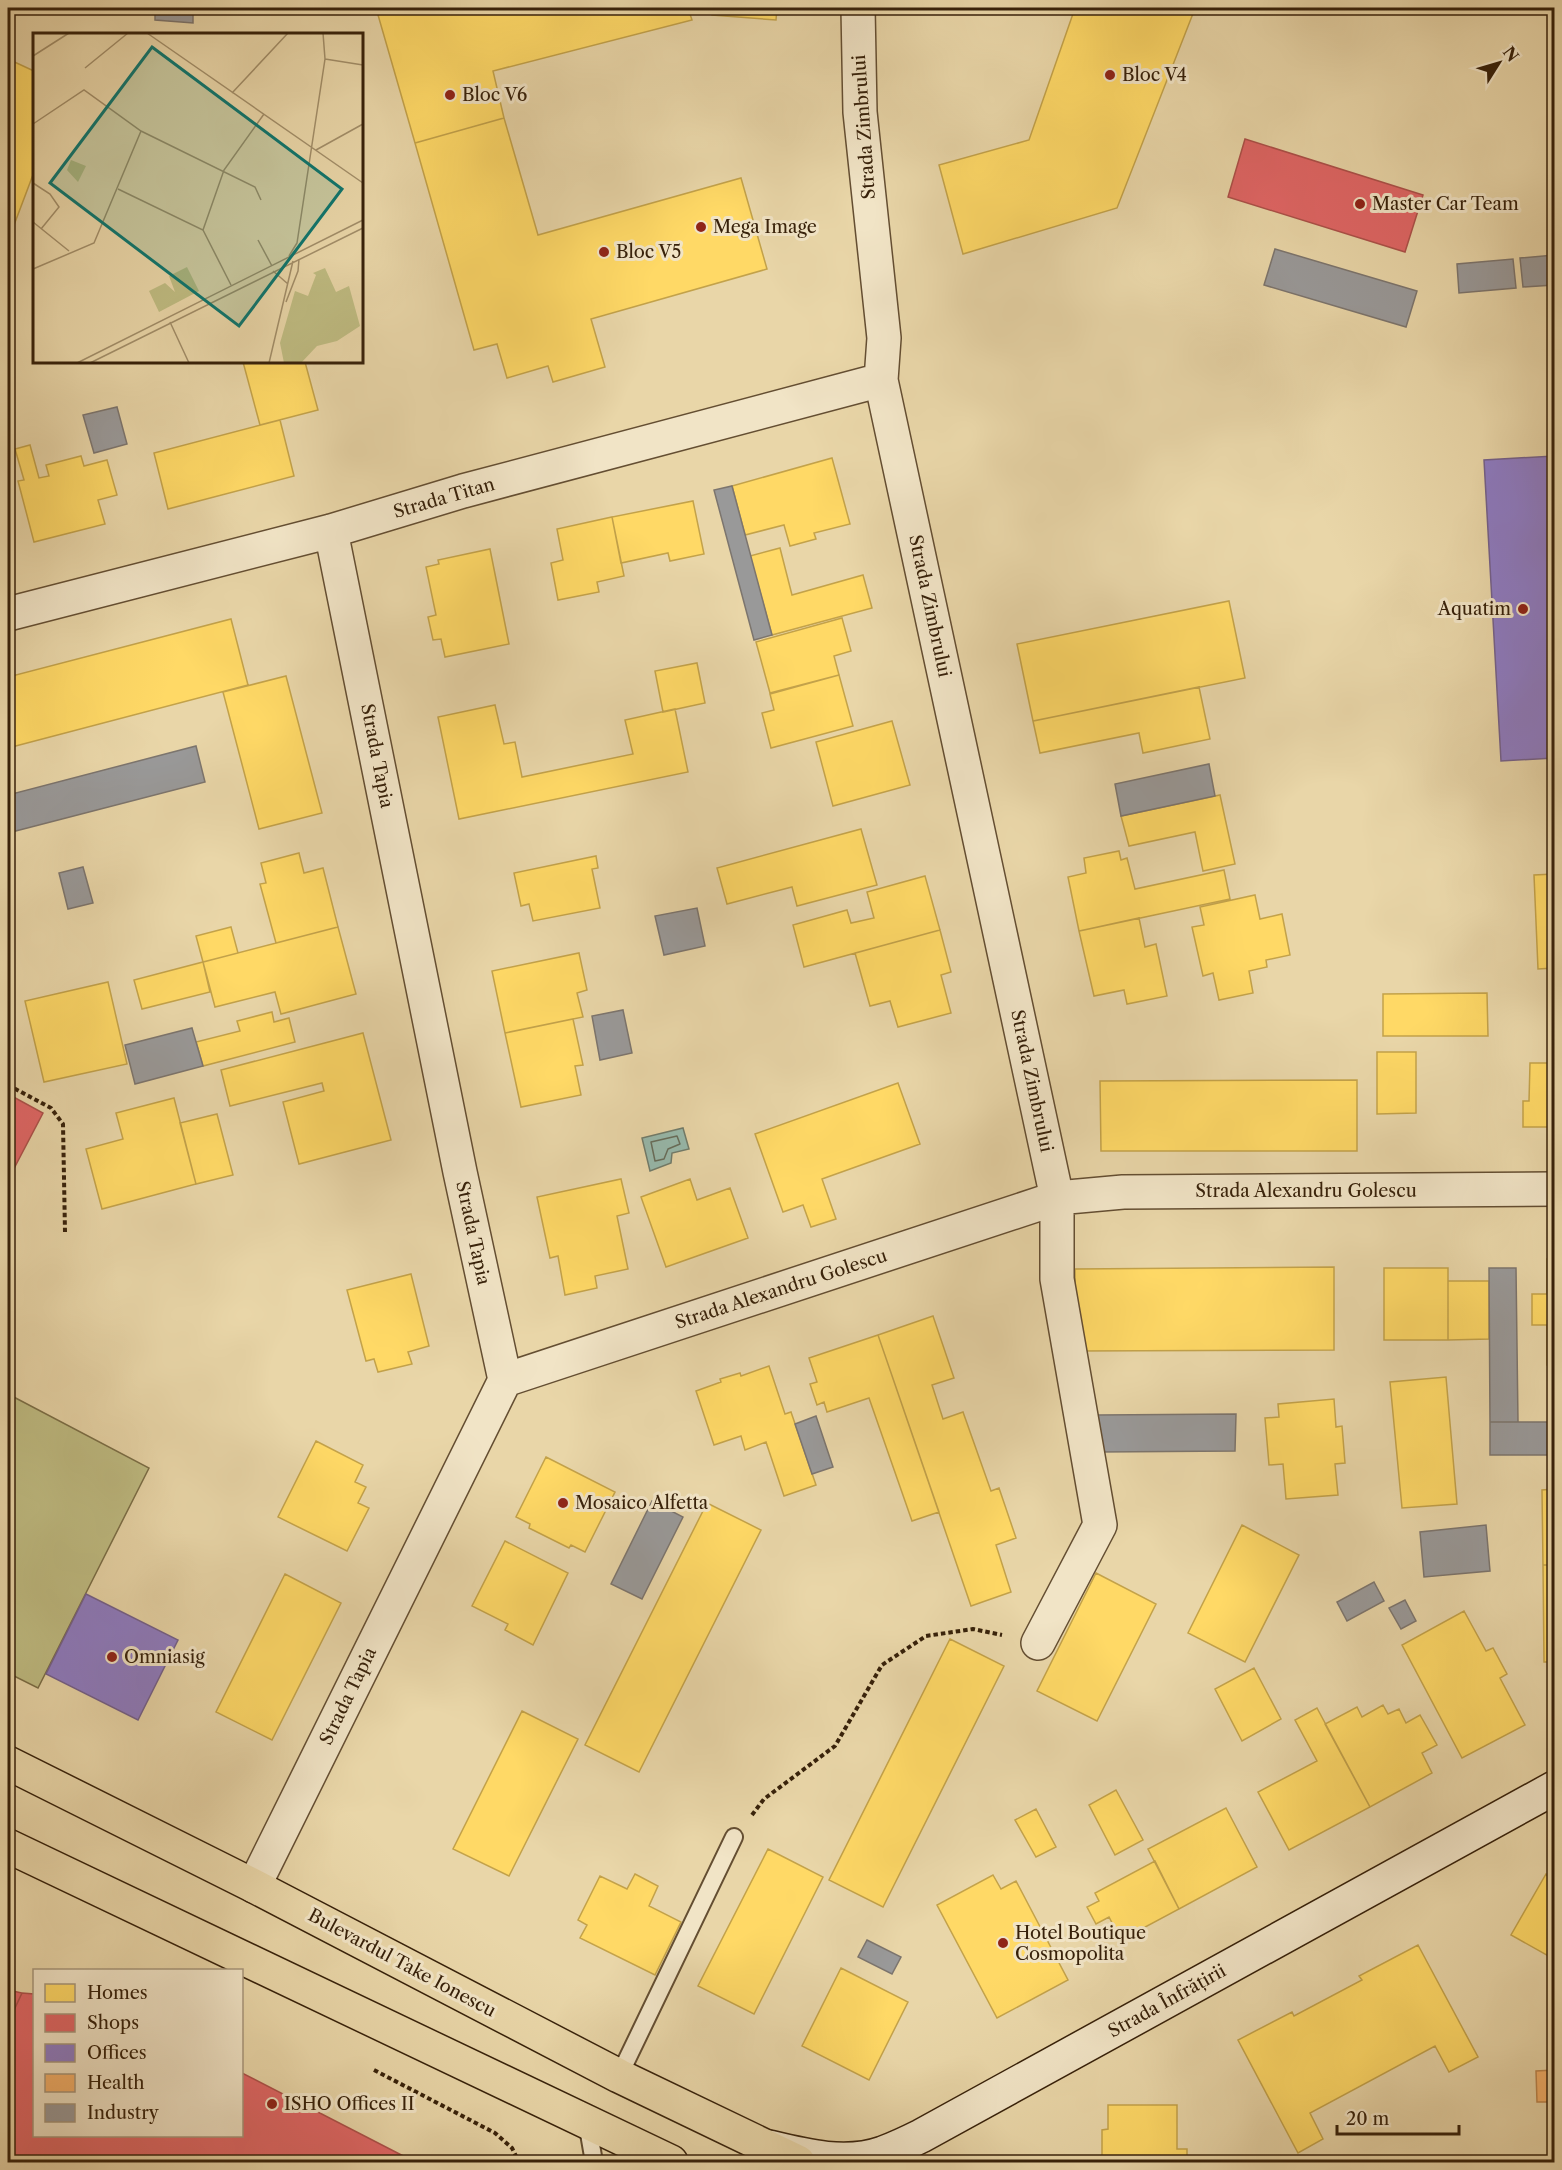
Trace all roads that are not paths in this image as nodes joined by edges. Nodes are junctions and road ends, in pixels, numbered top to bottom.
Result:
1 (858, 8) edge
2 (881, 380) junction
3 (331, 531) junction
4 (8, 614) edge
5 (1554, 1189) edge
6 (1058, 1198) junction
7 (505, 1380) junction
8 (1038, 1643) road end
9 (8, 1763) edge
10 (1554, 1788) edge
11 (734, 1837) road end
12 (8, 1846) edge
13 (254, 1886) junction
14 (619, 2076) junction
15 (586, 2122) junction
16 (764, 2146) junction
17 (594, 2163) edge
18 (671, 2163) edge
19 (798, 2163) edge

1 - 2 street, Strada Zimbrului
2 - 3 street, Strada Titan
2 - 6 street, Strada Zimbrului
3 - 4 street, Strada Titan
3 - 7 street, Strada Tapia
5 - 6 street, Strada Alexandru Golescu
6 - 7 street, Strada Alexandru Golescu
6 - 8 street
7 - 13 street, Strada Tapia
9 - 13 main road, Bulevardul Take Ionescu
10 - 16 street, Strada Înfrățirii
11 - 14 lane
12 - 15 main road
13 - 14 main road, Bulevardul Take Ionescu
14 - 16 main road, Bulevardul Take Ionescu
15 - 17 lane
15 - 18 main road
16 - 19 main road, Bulevardul Take Ionescu

